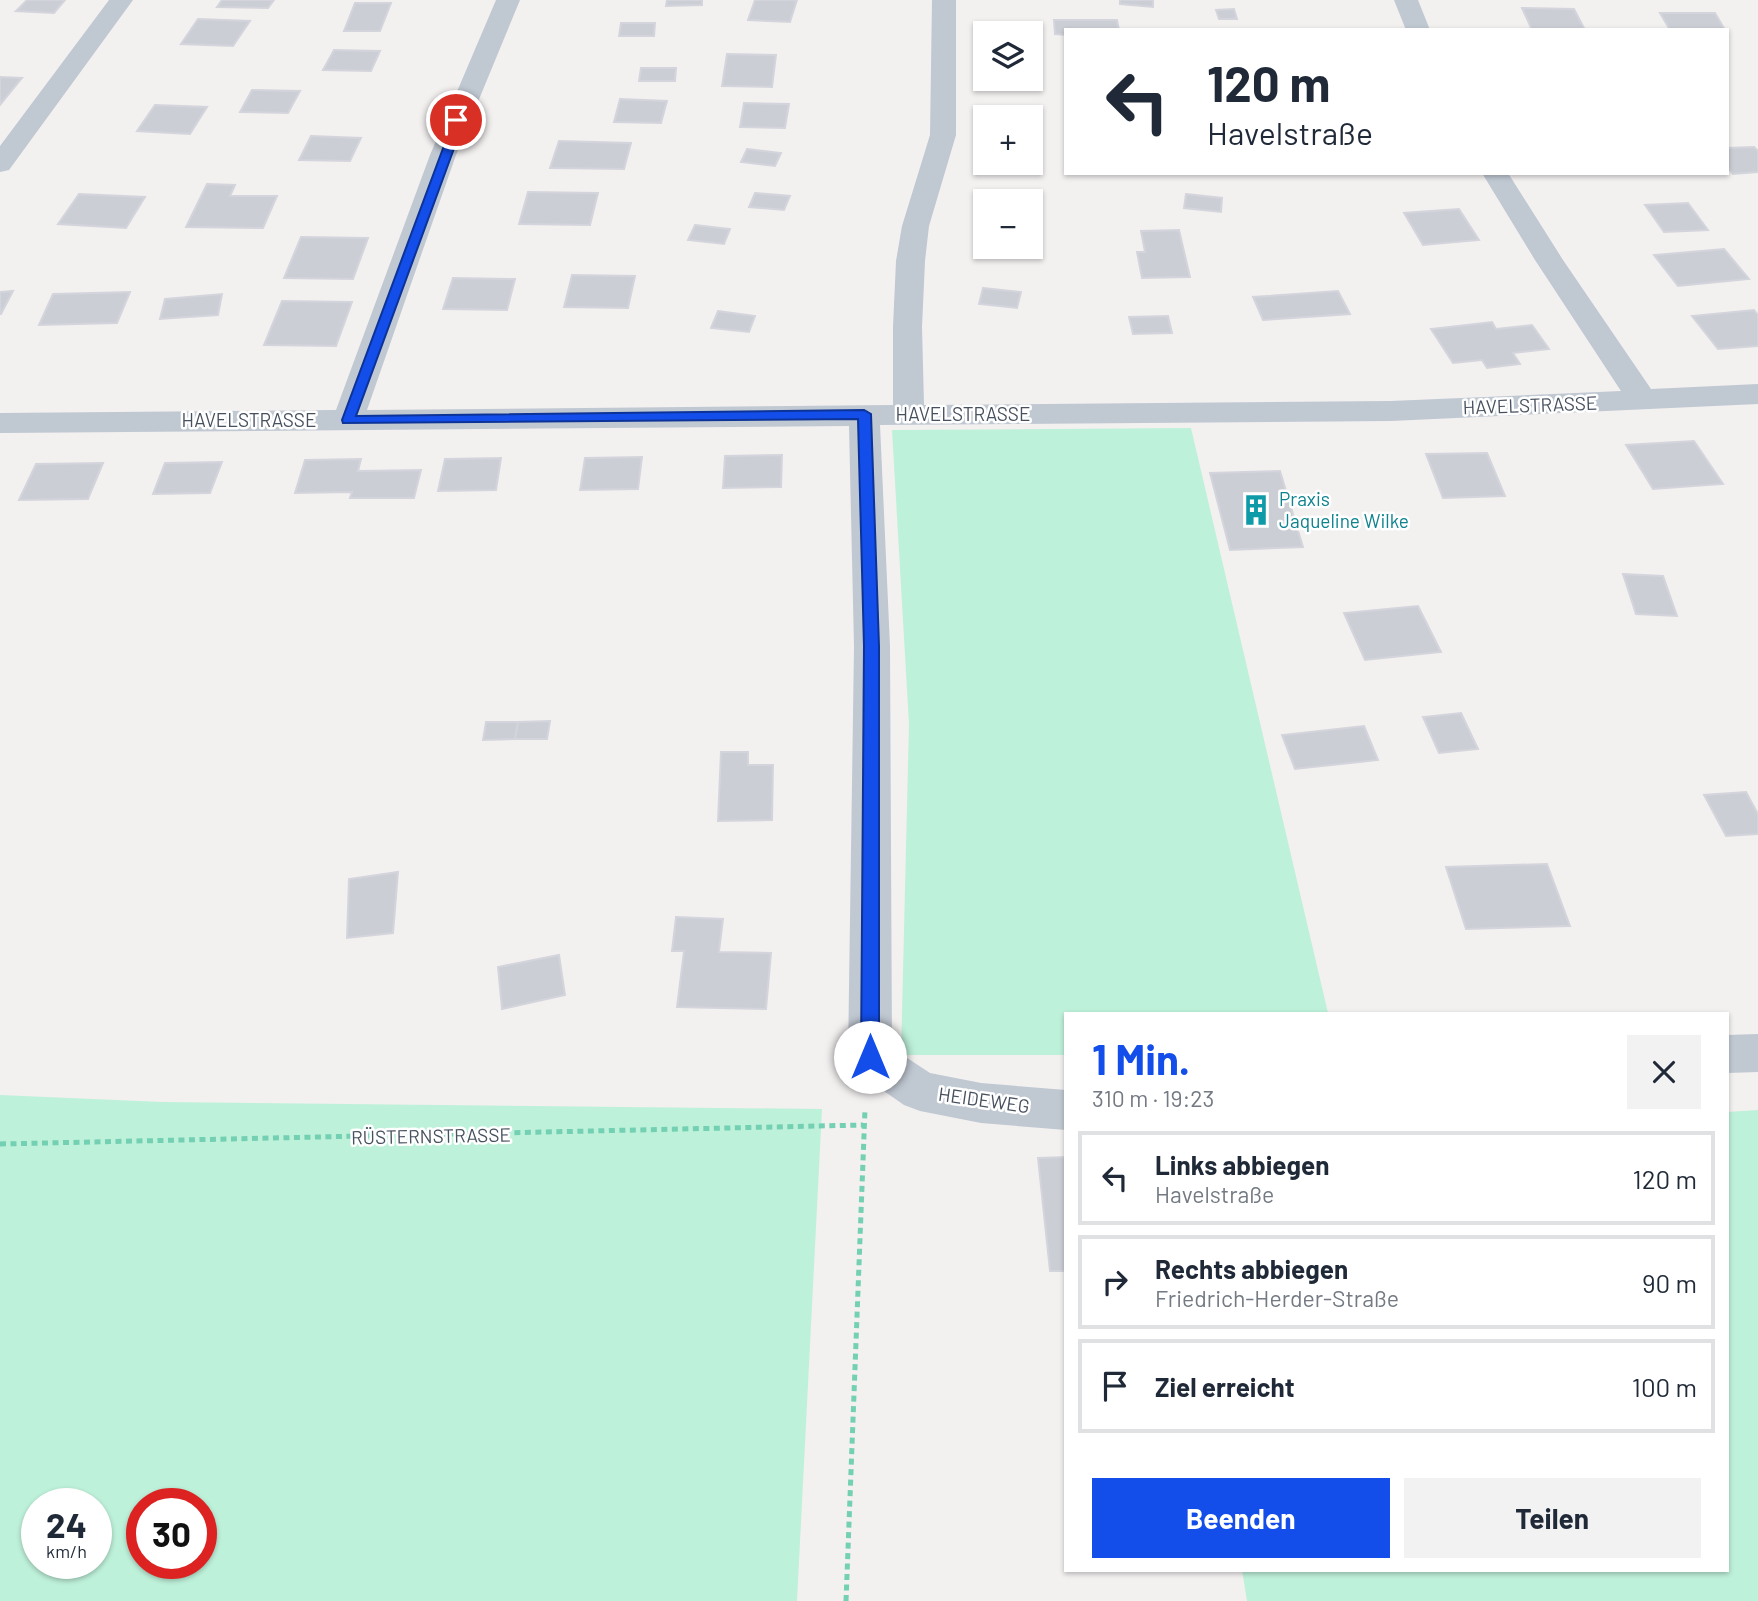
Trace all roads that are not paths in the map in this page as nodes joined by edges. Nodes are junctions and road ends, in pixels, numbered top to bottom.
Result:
1 (121, 0) edge
2 (508, 0) edge
3 (944, 0) edge
4 (1406, 0) edge
5 (1417, 28) edge
6 (0, 164) edge
7 (1496, 175) edge
8 (1758, 394) edge
9 (1643, 400) junction
10 (864, 414) junction
11 (909, 414) junction
12 (348, 420) junction
13 (0, 423) edge
14 (1758, 1052) edge
15 (1729, 1054) edge
16 (1064, 1110) edge

1 - 6 street
2 - 12 street
3 - 11 street
4 - 5 street
7 - 9 street
8 - 9 street, HAVELSTRASSE
9 - 11 street, HAVELSTRASSE
10 - 11 street, HAVELSTRASSE
10 - 12 street, HAVELSTRASSE
10 - 16 street, HEIDEWEG
12 - 13 street, HAVELSTRASSE
14 - 15 street

